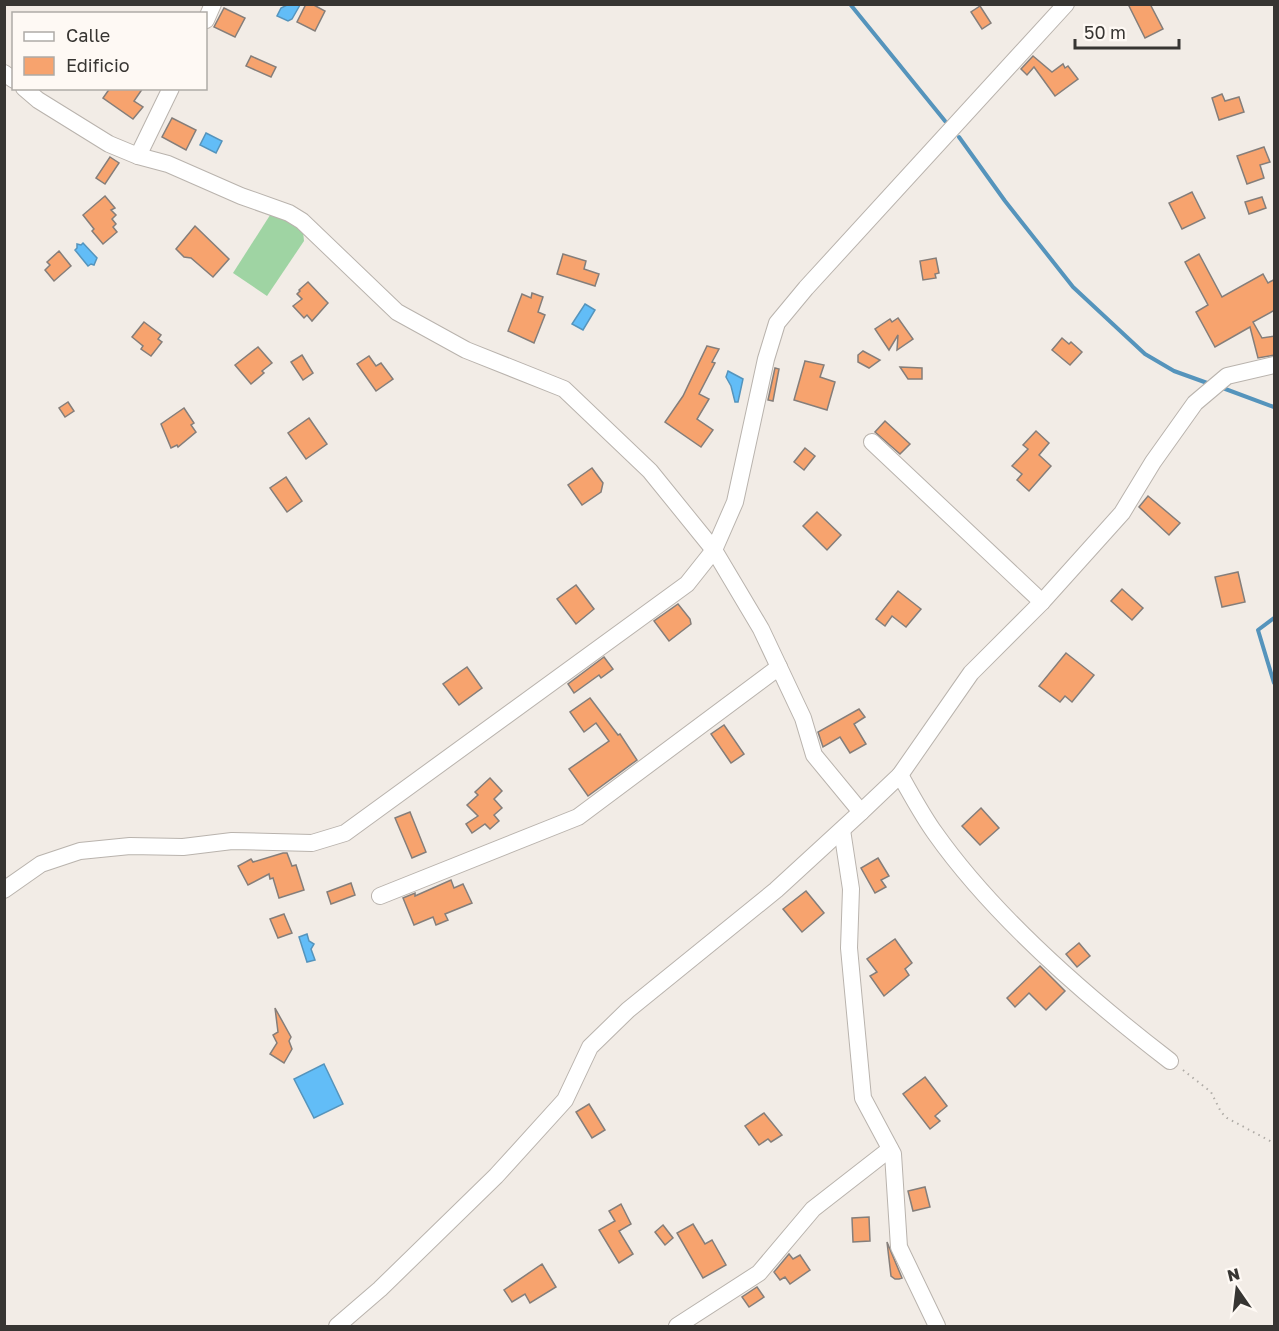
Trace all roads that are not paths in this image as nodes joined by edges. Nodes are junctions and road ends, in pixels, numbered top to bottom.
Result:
1 (1064, 5) edge
2 (26, 90) edge
3 (170, 90) edge
4 (138, 156) junction
5 (1271, 365) edge
6 (872, 442) dead end
7 (714, 550) junction
8 (1042, 602) junction
9 (779, 667) junction
10 (900, 775) junction
11 (861, 812) junction
12 (842, 830) junction
13 (4, 890) edge
14 (380, 896) dead end
15 (1170, 1061) road end
16 (890, 1149) junction
17 (337, 1326) edge
18 (677, 1326) edge
19 (937, 1326) edge

1 - 7 street
2 - 4 street
3 - 4 street
4 - 7 street
5 - 8 street
6 - 8 street
7 - 9 street
7 - 13 street
8 - 10 street
9 - 11 street
9 - 14 street
10 - 11 street
10 - 15 street
11 - 12 street
12 - 16 street
12 - 17 street
16 - 18 street
16 - 19 street

